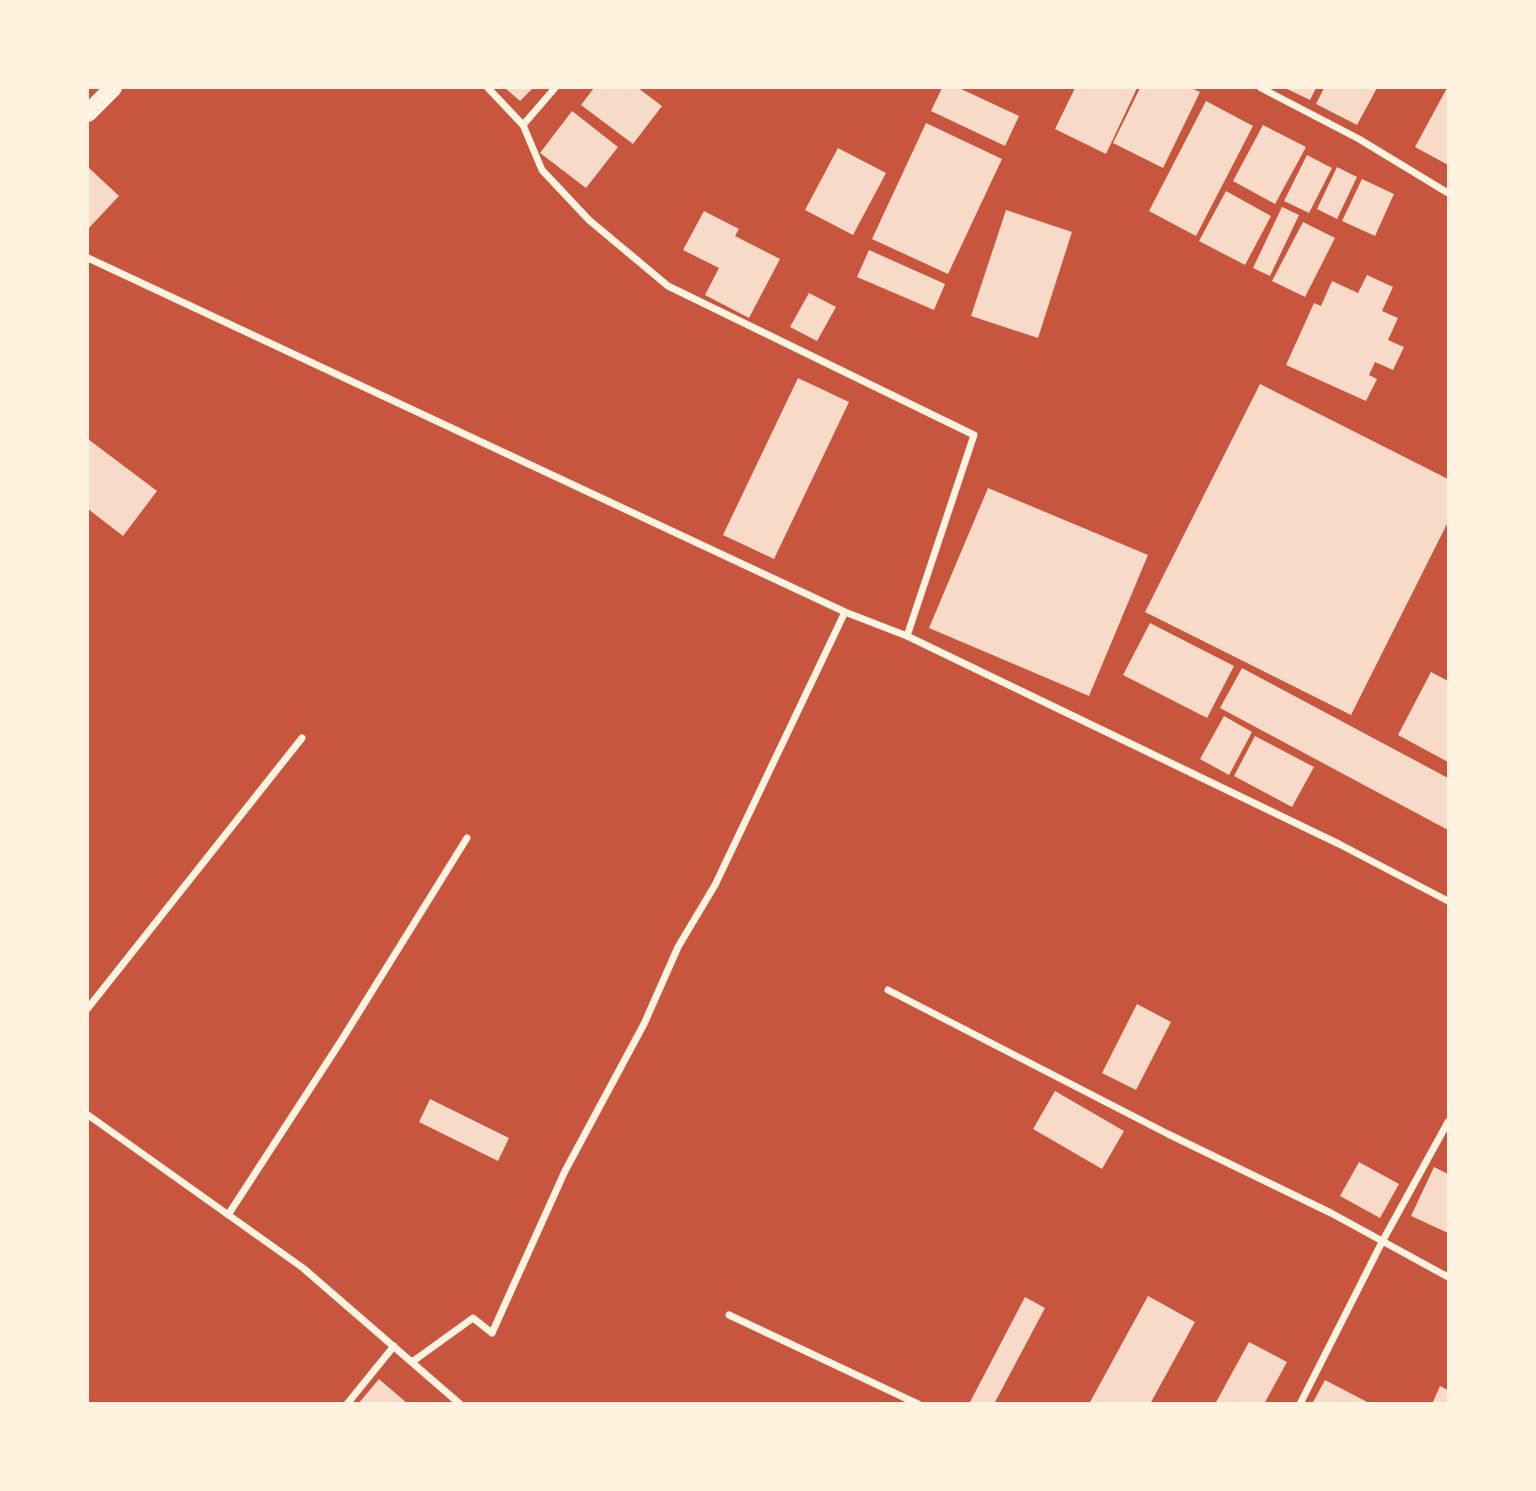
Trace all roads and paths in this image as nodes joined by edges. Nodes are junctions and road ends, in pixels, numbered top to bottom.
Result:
1 (113, 88) edge
2 (488, 88) edge
3 (555, 88) edge
4 (1261, 88) edge
5 (88, 113) edge
6 (523, 125) junction
7 (1448, 193) edge
8 (88, 258) edge
9 (845, 612) junction
10 (907, 636) junction
11 (302, 738) dead end
12 (467, 838) dead end
13 (1448, 901) edge
14 (888, 990) dead end
15 (88, 1008) edge
16 (88, 1115) edge
17 (1448, 1122) edge
18 (228, 1215) junction
19 (1382, 1242) junction
20 (1448, 1277) edge
21 (729, 1315) dead end
22 (394, 1346) junction
23 (412, 1362) junction
24 (347, 1404) edge
25 (460, 1404) edge
26 (918, 1404) edge
27 (1300, 1404) edge

1 - 5 main road
2 - 6 street
3 - 6 street
4 - 7 street
6 - 10 street
8 - 9 street
9 - 10 street
9 - 23 street
10 - 13 street
11 - 15 street
12 - 18 street
14 - 19 street
16 - 18 street
17 - 19 street
18 - 22 street
19 - 20 street
19 - 27 street
21 - 26 street
22 - 23 street
22 - 24 street
23 - 25 street

